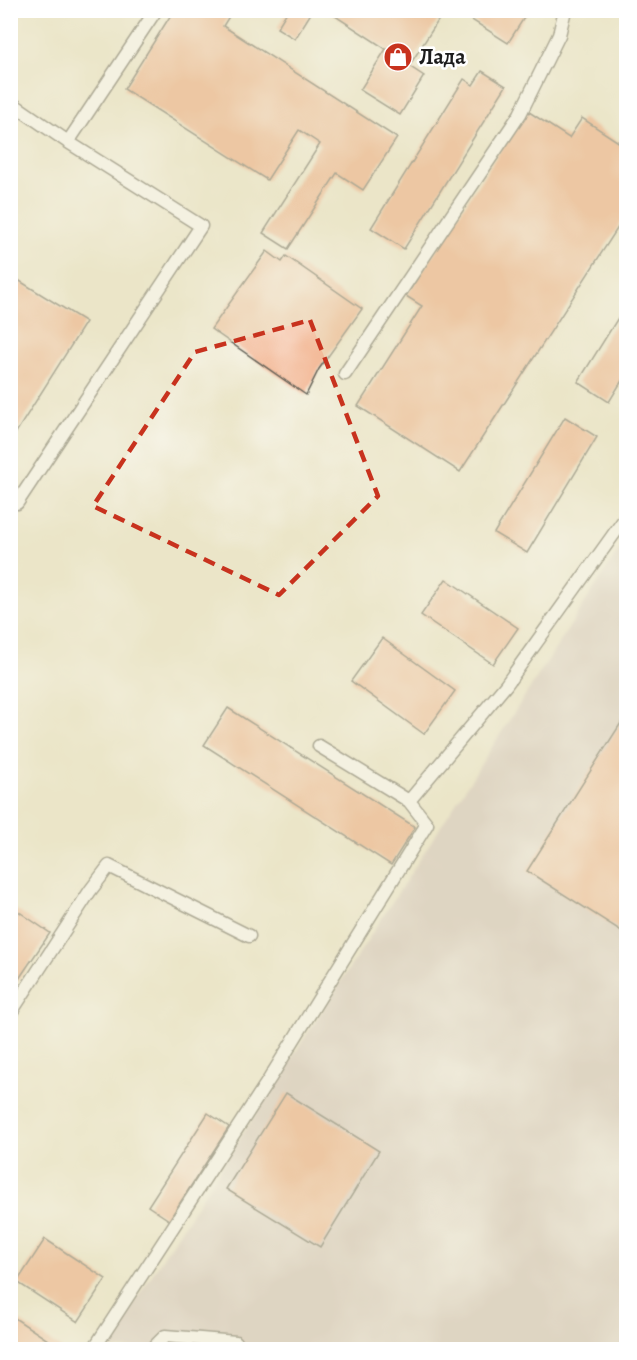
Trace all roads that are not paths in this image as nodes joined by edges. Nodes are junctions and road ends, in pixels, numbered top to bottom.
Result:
1 (156, 10) edge
2 (565, 10) edge
3 (10, 102) edge
4 (68, 142) junction
5 (345, 374) dead end
6 (10, 503) edge
7 (627, 517) edge
8 (319, 746) dead end
9 (410, 801) junction
10 (249, 936) dead end
11 (10, 1014) edge
12 (236, 1342) dead end
13 (93, 1350) edge
14 (151, 1350) edge

1 - 4 lane
2 - 5 lane
3 - 4 lane
4 - 6 lane
7 - 9 lane
8 - 9 lane
9 - 13 lane
10 - 11 lane
12 - 14 lane

